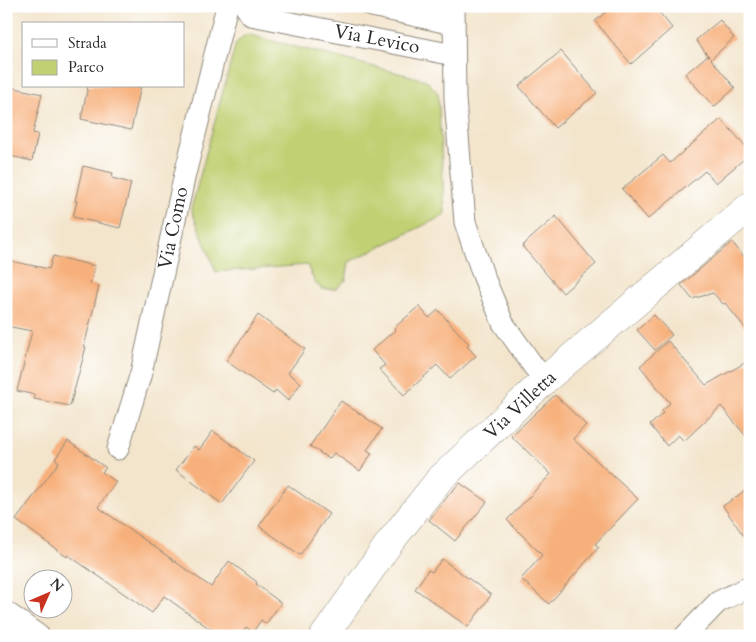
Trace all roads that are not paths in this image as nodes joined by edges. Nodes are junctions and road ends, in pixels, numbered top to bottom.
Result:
1 (227, 6) edge
2 (244, 6) edge
3 (372, 6) edge
4 (453, 15) edge
5 (454, 55) junction
6 (750, 206) edge
7 (546, 380) junction
8 (118, 449) dead end
9 (750, 589) edge
10 (6, 612) edge
11 (39, 636) edge
12 (324, 636) edge
13 (685, 636) edge

1 - 8 street, Via Como
2 - 5 street, Via Levico
3 - 4 street, Via Levico
4 - 5 street
5 - 7 street
6 - 7 street, Via Villetta
7 - 12 street, Via Villetta
9 - 13 street
10 - 11 street

